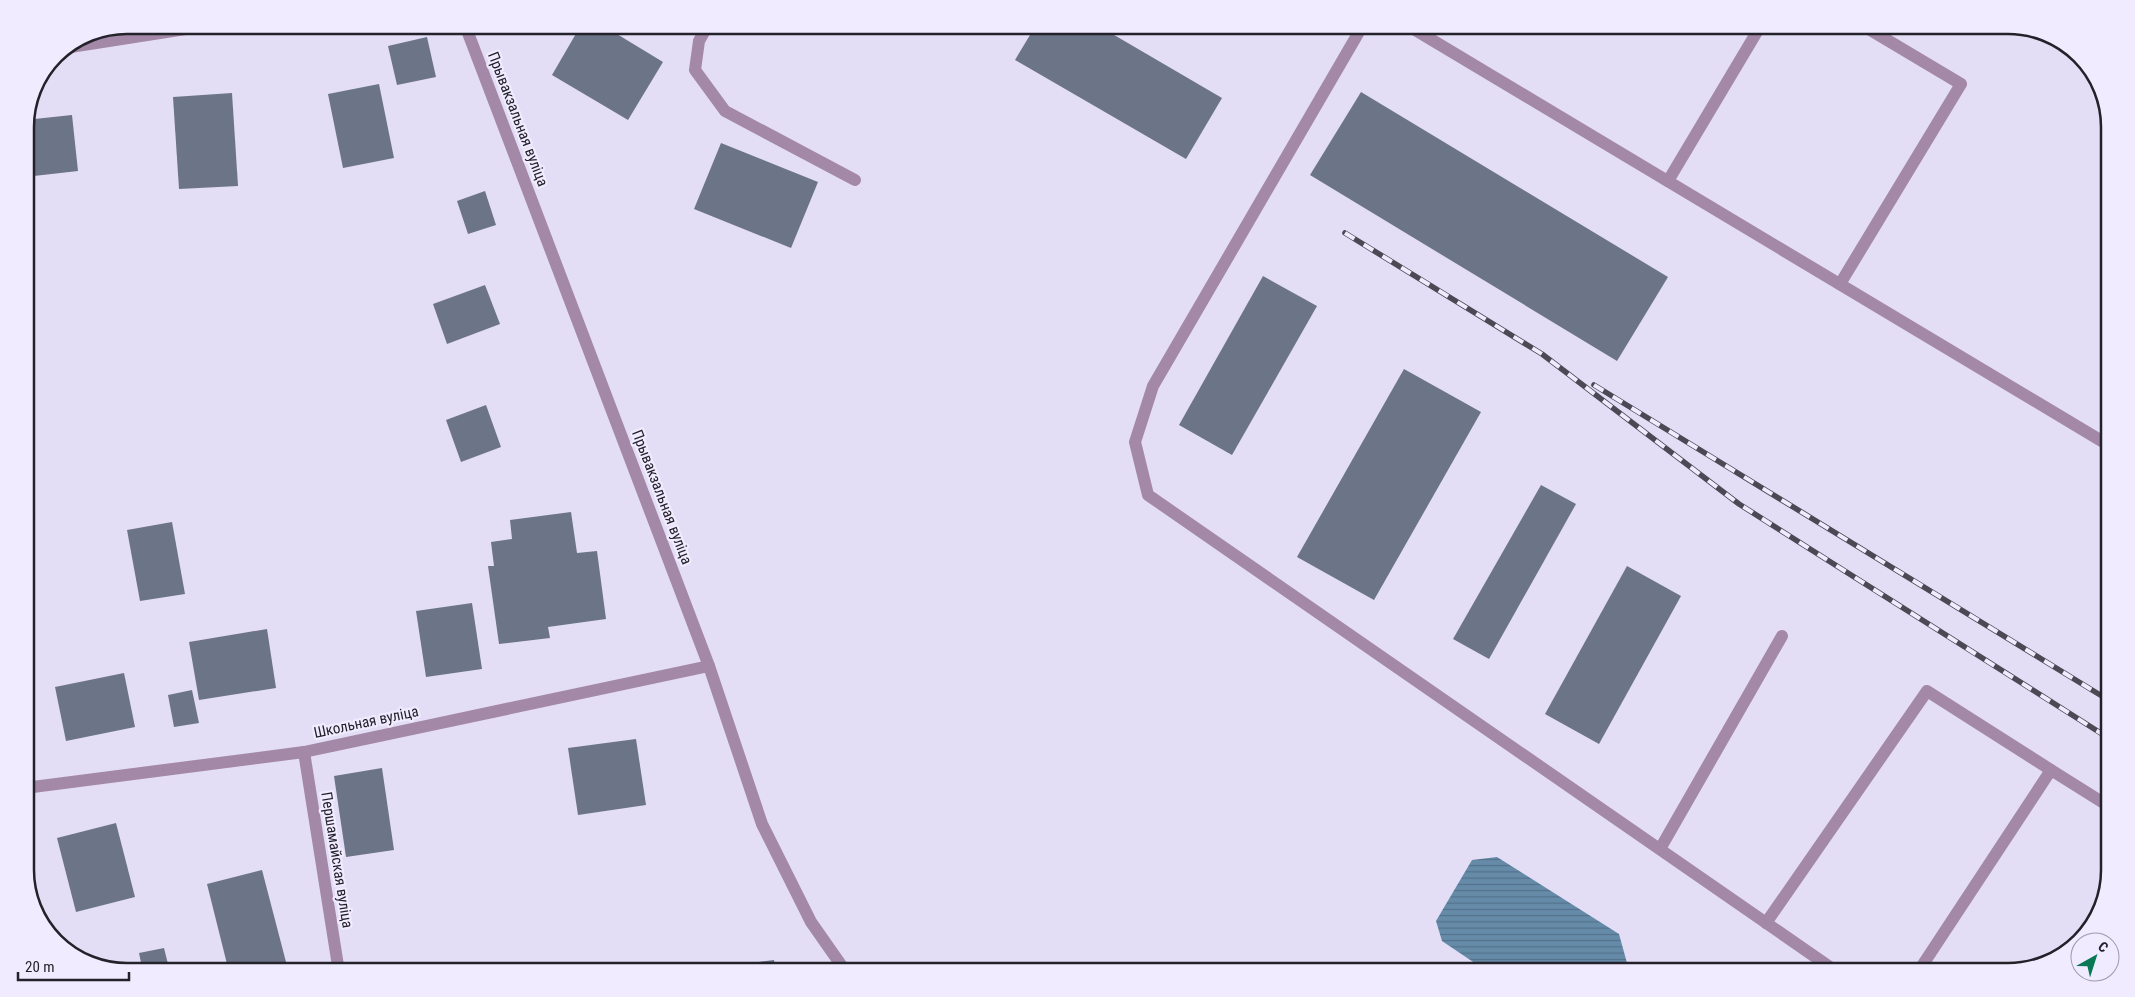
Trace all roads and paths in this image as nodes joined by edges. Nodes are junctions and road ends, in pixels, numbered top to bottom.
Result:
1 (153, 34) edge
2 (468, 34) edge
3 (703, 34) edge
4 (1358, 34) edge
5 (1422, 34) edge
6 (1756, 34) edge
7 (1877, 34) edge
8 (82, 45) edge
9 (855, 180) dead end
10 (1668, 181) junction
11 (1840, 284) junction
12 (2101, 441) edge
13 (1782, 636) dead end
14 (709, 666) junction
15 (304, 752) junction
16 (2052, 770) junction
17 (34, 787) edge
18 (2101, 801) edge
19 (1660, 849) junction
20 (1766, 922) junction
21 (338, 963) edge
22 (840, 963) edge
23 (1824, 963) edge
24 (1924, 963) edge

1 - 8 street
2 - 14 street, Прывакзальная вуліца
3 - 9 street
4 - 19 street
5 - 10 street
6 - 10 street
7 - 11 street
10 - 11 street
11 - 12 street
13 - 19 street
14 - 15 street, Школьная вуліца
14 - 22 street, Прывакзальная вуліца
15 - 17 street, Школьная вуліца
15 - 21 street, Першамайская вуліца
16 - 18 street
16 - 20 street
16 - 24 street
19 - 20 street
20 - 23 street

